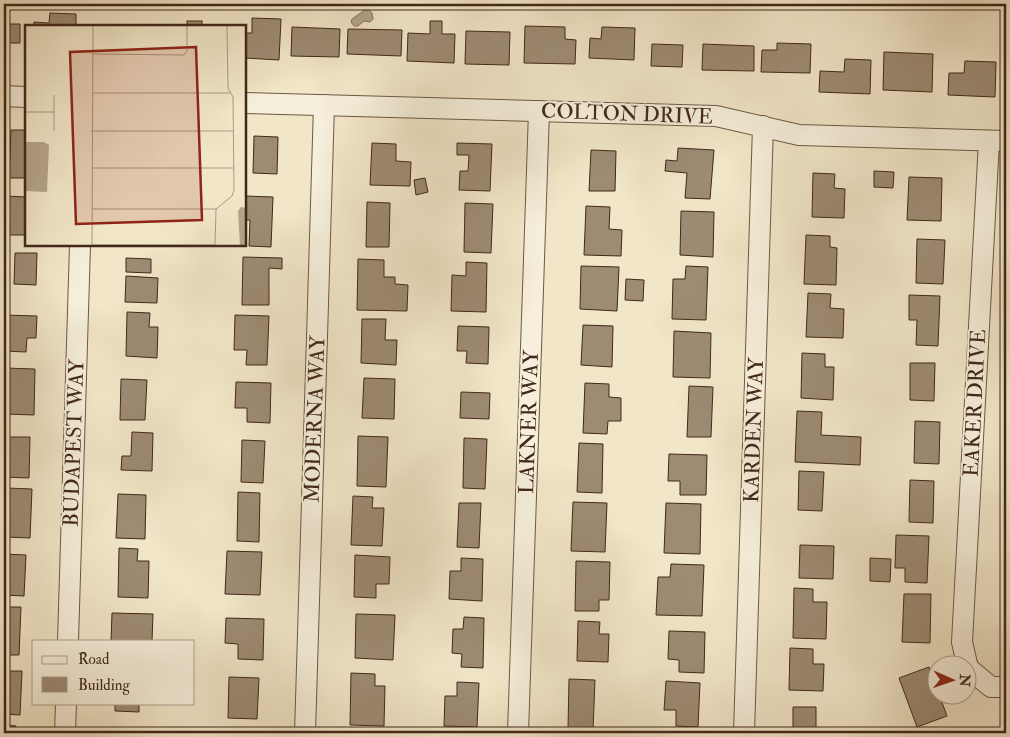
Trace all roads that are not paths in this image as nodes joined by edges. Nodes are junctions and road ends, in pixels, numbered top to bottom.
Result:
1 (4, 96) edge
2 (25, 97) edge
3 (246, 103) edge
4 (324, 105) junction
5 (539, 111) junction
6 (763, 126) junction
7 (997, 141) edge
8 (80, 246) edge
9 (68, 640) edge
10 (965, 654) edge
11 (978, 675) edge
12 (1006, 687) edge
13 (66, 704) edge
14 (65, 733) edge
15 (305, 733) edge
16 (518, 733) edge
17 (744, 733) edge

1 - 2 street
3 - 4 street, COLTON DRIVE
4 - 5 street, COLTON DRIVE
4 - 15 street, MODERNA WAY
5 - 6 street, COLTON DRIVE
5 - 16 street, LAKNER WAY
6 - 7 street, COLTON DRIVE
6 - 17 street, KARDEN WAY
7 - 10 street, EAKER DRIVE
8 - 9 street, BUDAPEST WAY
11 - 12 street
13 - 14 street

